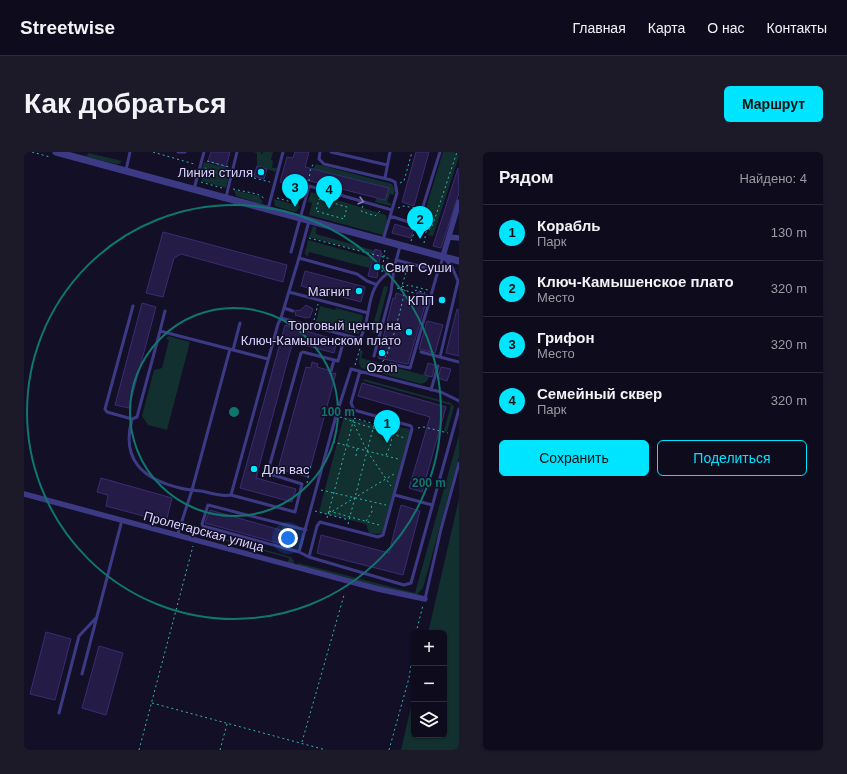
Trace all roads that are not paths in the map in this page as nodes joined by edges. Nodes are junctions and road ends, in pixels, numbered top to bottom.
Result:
1 (130, 152) edge
2 (178, 152) edge
3 (185, 152) edge
4 (204, 152) edge
5 (237, 152) edge
6 (283, 152) edge
7 (320, 152) edge
8 (331, 152) edge
9 (351, 152) edge
10 (390, 152) edge
11 (440, 152) edge
12 (54, 155) edge
13 (350, 156) junction
14 (387, 165) junction
15 (126, 170) junction
16 (385, 178) junction
17 (194, 189) junction
18 (227, 193) junction
19 (459, 202) edge
20 (268, 209) junction
21 (392, 210) junction
22 (390, 216) junction
23 (301, 217) junction
24 (310, 220) junction
25 (412, 224) dead end
26 (416, 229) road end
27 (449, 236) junction
28 (459, 238) edge
29 (384, 243) junction
30 (401, 244) junction
31 (291, 252) dead end
32 (443, 256) junction
33 (299, 258) junction
34 (396, 260) junction
35 (459, 261) edge
36 (394, 269) junction
37 (438, 272) junction
38 (376, 284) junction
39 (289, 292) junction
40 (133, 306) dead end
41 (284, 308) junction
42 (165, 311) dead end
43 (293, 311) dead end
44 (368, 313) junction
45 (281, 318) junction
46 (240, 324) dead end
47 (160, 330) junction
48 (345, 336) junction
49 (231, 349) junction
50 (421, 352) dead end
51 (374, 356) dead end
52 (440, 357) junction
53 (268, 359) junction
54 (334, 360) junction
55 (459, 362) edge
56 (391, 364) dead end
57 (438, 366) dead end
58 (331, 371) dead end
59 (360, 371) junction
60 (431, 390) junction
61 (459, 401) edge
62 (459, 409) edge
63 (132, 419) junction
64 (459, 463) edge
65 (192, 490) junction
66 (24, 494) edge
67 (231, 495) junction
68 (396, 495) junction
69 (432, 505) junction
70 (121, 524) dead end
71 (306, 530) junction
72 (177, 536) junction
73 (299, 552) junction
74 (309, 557) junction
75 (425, 599) joint
76 (97, 617) junction
77 (82, 674) dead end
78 (58, 713) dead end

1 - 15 lane
2 - 3 lane
4 - 17 lane
5 - 18 lane
6 - 20 lane
7 - 16 lane
8 - 13 lane
9 - 13 lane
10 - 14 lane
11 - 26 lane
12 - 15 street
13 - 14 lane
14 - 16 lane
15 - 17 street
16 - 21 lane
17 - 18 street
18 - 20 street
19 - 27 street
20 - 23 street
21 - 22 lane
23 -> 21 lane
22 - 25 lane
22 - 29 lane
23 - 24 street
23 - 31 lane
24 - 29 street
24 - 33 lane
27 - 28 street
27 - 32 street
29 - 30 street
30 - 32 street
30 - 34 lane
32 - 35 street
32 - 37 lane
32 - 52 lane
33 - 38 lane
33 - 39 lane
34 - 36 lane
34 - 37 lane
36 - 38 lane
36 - 51 lane
37 - 56 lane
38 - 44 lane
39 - 41 lane
39 - 44 lane
40 - 63 lane
41 - 43 lane
41 - 45 lane
42 - 47 lane
44 - 48 lane
45 - 48 lane
45 - 53 lane
46 - 49 lane
47 - 49 lane
47 - 63 lane
48 - 54 lane
49 - 53 lane
49 - 65 lane
50 - 52 lane
52 - 55 lane
53 - 67 lane
54 - 58 lane
54 - 67 lane
57 - 60 lane
59 - 60 lane
59 - 68 lane
59 - 71 lane
60 - 61 lane
62 - 69 lane
63 - 65 lane
64 - 75 lane
65 - 67 lane
65 - 72 lane
66 - 72 street, Пролетарская улица
68 - 69 lane
68 - 74 lane
69 - 74 lane
70 - 76 lane
71 - 73 lane
71 - 73 lane
72 - 75 street, Пролетарская улица
73 - 74 lane
76 - 77 lane
76 - 78 lane

